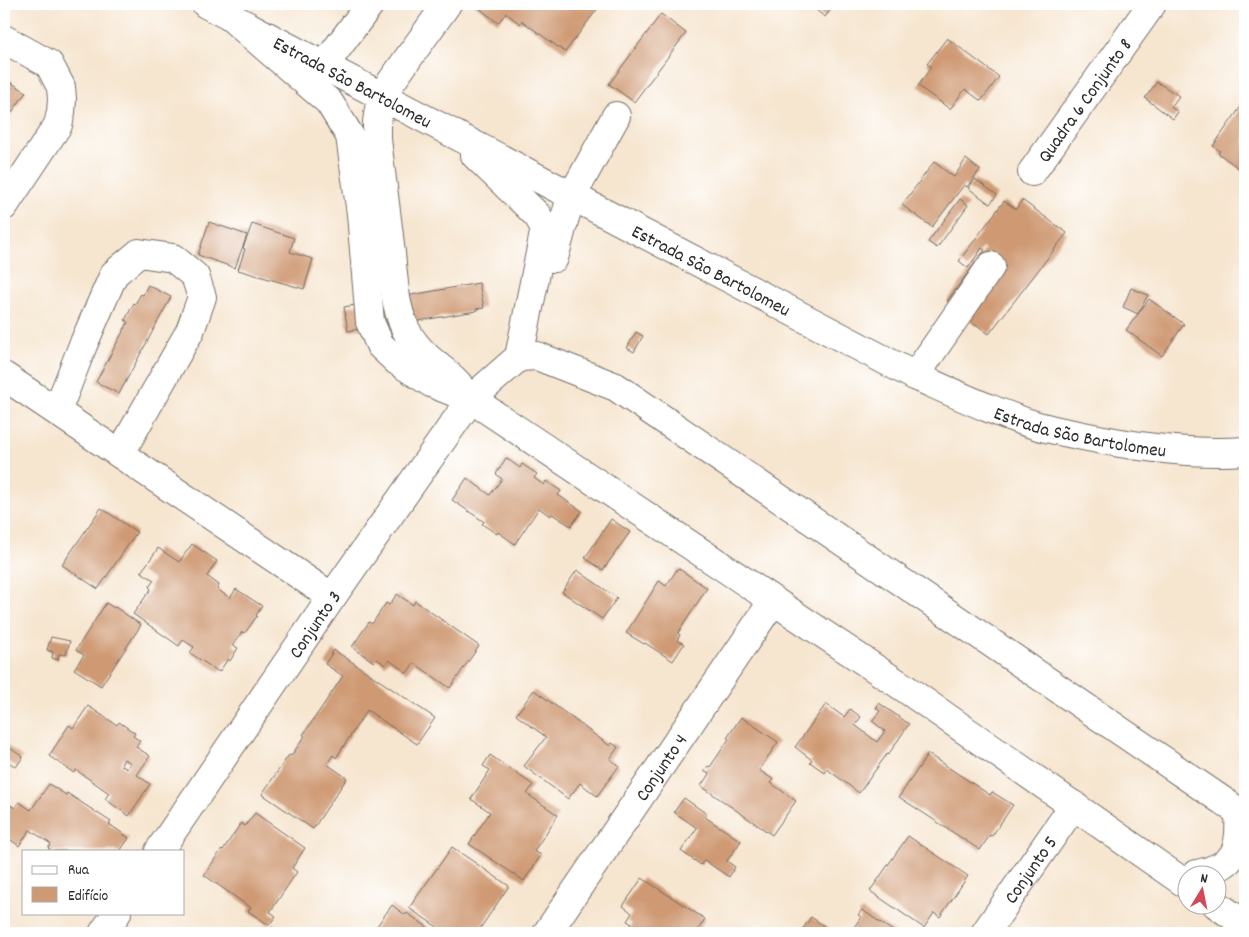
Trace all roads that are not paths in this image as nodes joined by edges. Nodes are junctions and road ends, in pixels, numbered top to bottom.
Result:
1 (370, 4) edge
2 (447, 4) edge
3 (1152, 4) edge
4 (217, 10) edge
5 (4, 39) edge
6 (324, 66) junction
7 (381, 96) junction
8 (616, 116) dead end
9 (453, 133) junction
10 (1032, 172) dead end
11 (572, 196) junction
12 (4, 206) edge
13 (991, 266) dead end
14 (528, 356) junction
15 (4, 376) edge
16 (915, 376) junction
17 (471, 399) junction
18 (57, 412) junction
19 (1245, 451) edge
20 (120, 454) junction
21 (332, 596) junction
22 (773, 601) junction
23 (1074, 805) junction
24 (1242, 814) edge
25 (160, 850) edge
26 (1224, 864) edge
27 (1176, 871) edge
28 (1226, 911) edge
29 (116, 914) edge
30 (1245, 925) edge
31 (103, 933) edge
32 (547, 933) edge
33 (985, 933) edge

1 - 6 street
2 - 7 street
3 - 10 street, Quadra 6 Conjunto 8
4 - 6 street, Estrada São Bartolomeu
4 - 17 street
5 - 12 street
6 - 7 street, Estrada São Bartolomeu
7 - 9 street, Estrada São Bartolomeu
7 - 17 street
8 - 11 street
9 - 11 street, Estrada São Bartolomeu
9 - 14 street
11 - 14 street
11 - 16 street, Estrada São Bartolomeu
13 - 16 street
14 - 17 street, Conjunto 3
14 - 24 street
15 - 18 street
16 - 19 street, Estrada São Bartolomeu
17 - 21 street, Conjunto 3
17 - 22 street
18 - 20 street
18 - 20 street
20 - 21 street
21 - 25 street, Conjunto 3
22 - 23 street
22 - 32 street, Conjunto 4
23 - 27 street
23 - 33 street, Conjunto 5
24 - 26 street
28 - 30 street
29 - 31 street

